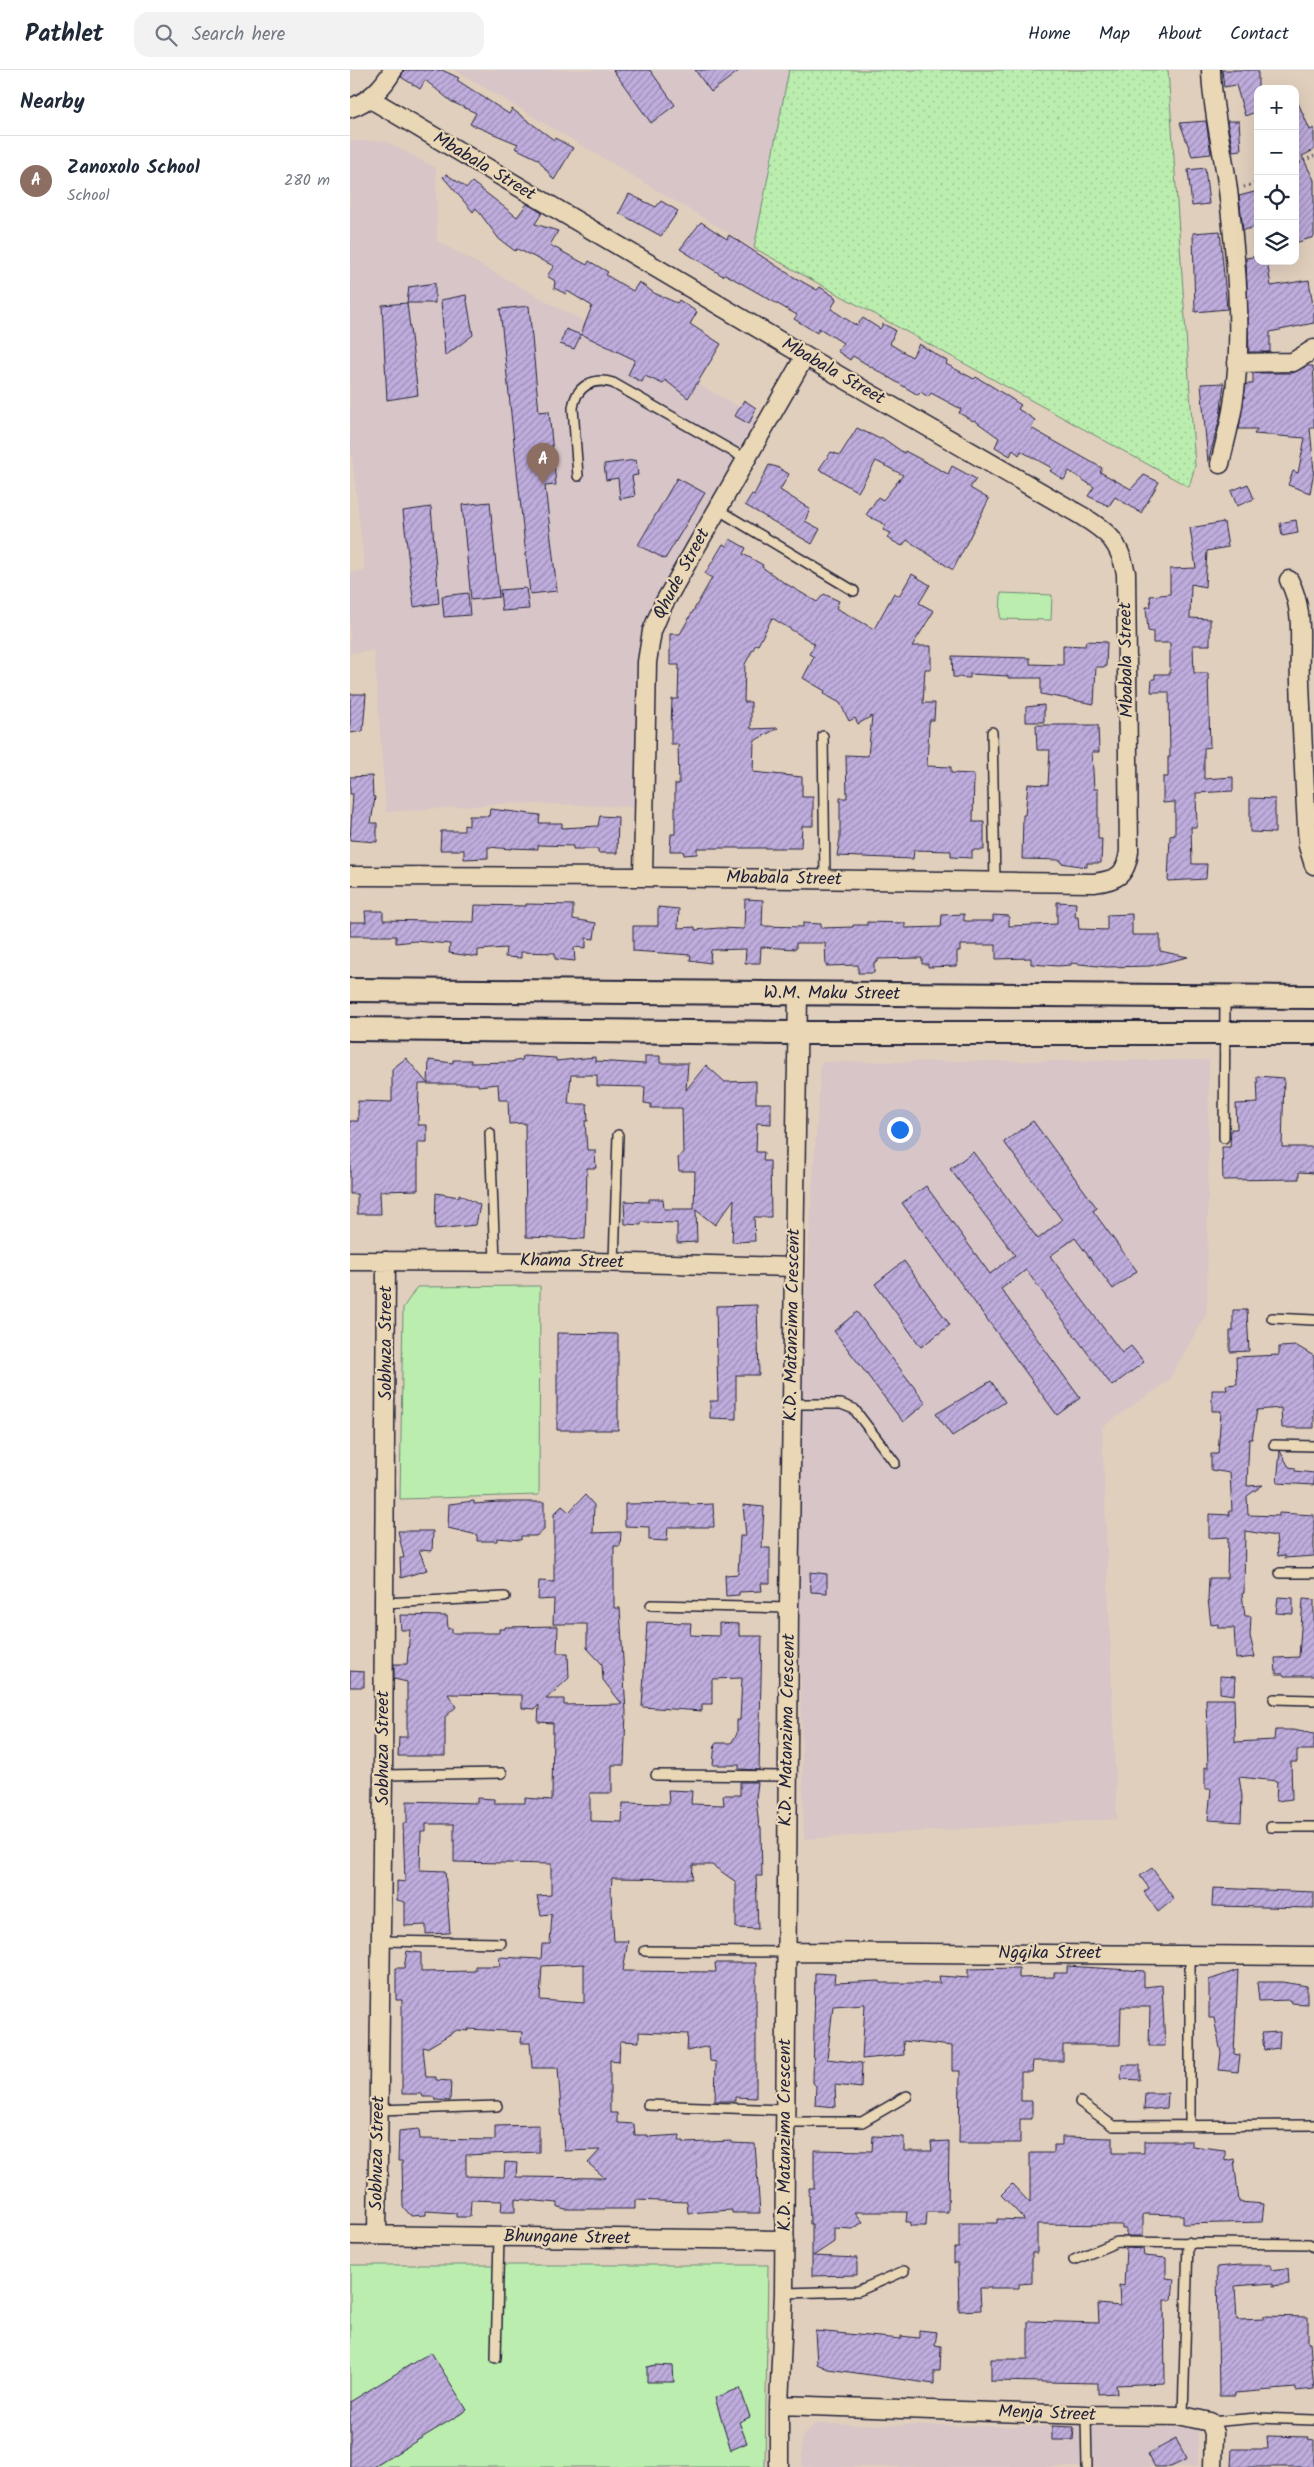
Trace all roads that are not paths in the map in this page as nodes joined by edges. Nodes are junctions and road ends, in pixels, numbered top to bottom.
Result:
1 (393, 70) edge
2 (1211, 70) edge
3 (369, 98) junction
4 (350, 108) edge
5 (1314, 349) edge
6 (805, 356) junction
7 (1237, 363) junction
8 (746, 459) junction
9 (1220, 464) dead end
10 (578, 476) dead end
11 (717, 509) junction
12 (1289, 580) dead end
13 (854, 591) dead end
14 (992, 732) dead end
15 (823, 736) dead end
16 (1314, 865) edge
17 (350, 876) edge
18 (643, 877) junction
19 (825, 879) junction
20 (995, 882) junction
21 (350, 990) edge
22 (798, 994) junction
23 (1225, 997) junction
24 (1314, 997) edge
25 (350, 1029) edge
26 (797, 1033) junction
27 (1225, 1033) junction
28 (1314, 1033) edge
29 (490, 1133) dead end
30 (618, 1135) dead end
31 (1224, 1138) dead end
32 (350, 1260) edge
33 (386, 1261) junction
34 (495, 1261) junction
35 (614, 1262) junction
36 (793, 1267) junction
37 (1272, 1318) dead end
38 (1314, 1320) edge
39 (791, 1404) junction
40 (1274, 1445) dead end
41 (1314, 1446) edge
42 (895, 1463) dead end
43 (1280, 1573) dead end
44 (1314, 1573) edge
45 (505, 1598) dead end
46 (384, 1603) junction
47 (651, 1604) dead end
48 (789, 1608) junction
49 (1274, 1699) dead end
50 (1314, 1700) edge
51 (502, 1774) dead end
52 (383, 1775) junction
53 (656, 1775) dead end
54 (787, 1776) junction
55 (1271, 1827) dead end
56 (1314, 1827) edge
57 (381, 1941) junction
58 (501, 1943) dead end
59 (645, 1951) dead end
60 (786, 1952) junction
61 (1190, 1954) junction
62 (1314, 1956) edge
63 (907, 2096) dead end
64 (1080, 2102) dead end
65 (648, 2105) dead end
66 (498, 2106) dead end
67 (379, 2110) junction
68 (784, 2116) junction
69 (1314, 2125) edge
70 (1190, 2126) junction
71 (350, 2235) edge
72 (377, 2235) junction
73 (499, 2237) junction
74 (785, 2240) junction
75 (1188, 2242) junction
76 (1314, 2247) edge
77 (1074, 2260) dead end
78 (904, 2270) dead end
79 (784, 2292) junction
80 (496, 2358) dead end
81 (779, 2405) junction
82 (1086, 2415) junction
83 (1183, 2416) junction
84 (1314, 2420) edge
85 (1210, 2422) junction
86 (779, 2467) edge
87 (1087, 2467) edge
88 (1213, 2467) edge

1 - 3 street
2 - 7 street
3 - 4 street
3 - 6 street, Mbabala Street
5 - 7 street
6 - 8 street, Qhude Street
6 - 20 street, Mbabala Street
7 - 9 street
8 - 10 lane
8 - 11 street, Qhude Street
11 - 13 lane
11 - 18 street, Qhude Street
12 - 16 street
14 - 20 lane
15 - 19 lane
17 - 18 street, Mbabala Street
18 - 19 street, Mbabala Street
19 - 20 street, Mbabala Street
21 - 22 street, W.M. Maku Street
22 - 23 street, W.M. Maku Street
22 - 26 street, K.D. Matanzima Crescent
23 - 24 street, W.M. Maku Street
23 - 27 lane
25 - 26 street
26 - 27 street
26 - 36 street, K.D. Matanzima Crescent
27 - 28 street
27 - 31 lane
29 - 34 lane
30 - 35 lane
32 - 33 street, Khama Street
33 - 34 street, Khama Street
33 - 46 street, Sobhuza Street
34 - 35 street, Khama Street
35 - 36 street, Khama Street
36 - 39 street, K.D. Matanzima Crescent
37 - 38 lane
39 - 42 lane
39 - 48 street, K.D. Matanzima Crescent
40 - 41 lane
43 - 44 lane
45 - 46 lane
46 - 52 street, Sobhuza Street
47 - 48 lane
48 - 54 street, K.D. Matanzima Crescent
49 - 50 lane
51 - 52 lane
52 - 57 street, Sobhuza Street
53 - 54 lane
54 - 60 street, K.D. Matanzima Crescent
55 - 56 lane
57 - 58 lane
57 - 67 street, Sobhuza Street
59 - 60 lane
60 - 61 street, Ngqika Street
60 - 68 street, K.D. Matanzima Crescent
61 - 62 street, Ngqika Street
61 - 70 lane
63 - 68 lane
64 - 70 lane
65 - 68 lane
66 - 67 lane
67 - 72 street, Sobhuza Street
68 - 74 street, K.D. Matanzima Crescent
69 - 70 lane
71 - 72 street, Bhungane Street
72 - 73 street, Bhungane Street
73 - 74 street, Bhungane Street
73 - 80 lane
74 - 79 street, K.D. Matanzima Crescent
75 - 76 lane
75 - 77 lane
75 - 83 lane
78 - 79 lane
79 - 81 street, K.D. Matanzima Crescent
81 - 82 street, Menja Street
81 - 86 street, K.D. Matanzima Crescent
82 - 83 street, Menja Street
82 - 87 lane
83 - 85 street, Menja Street
84 - 85 lane, Menja Street
85 - 88 street

